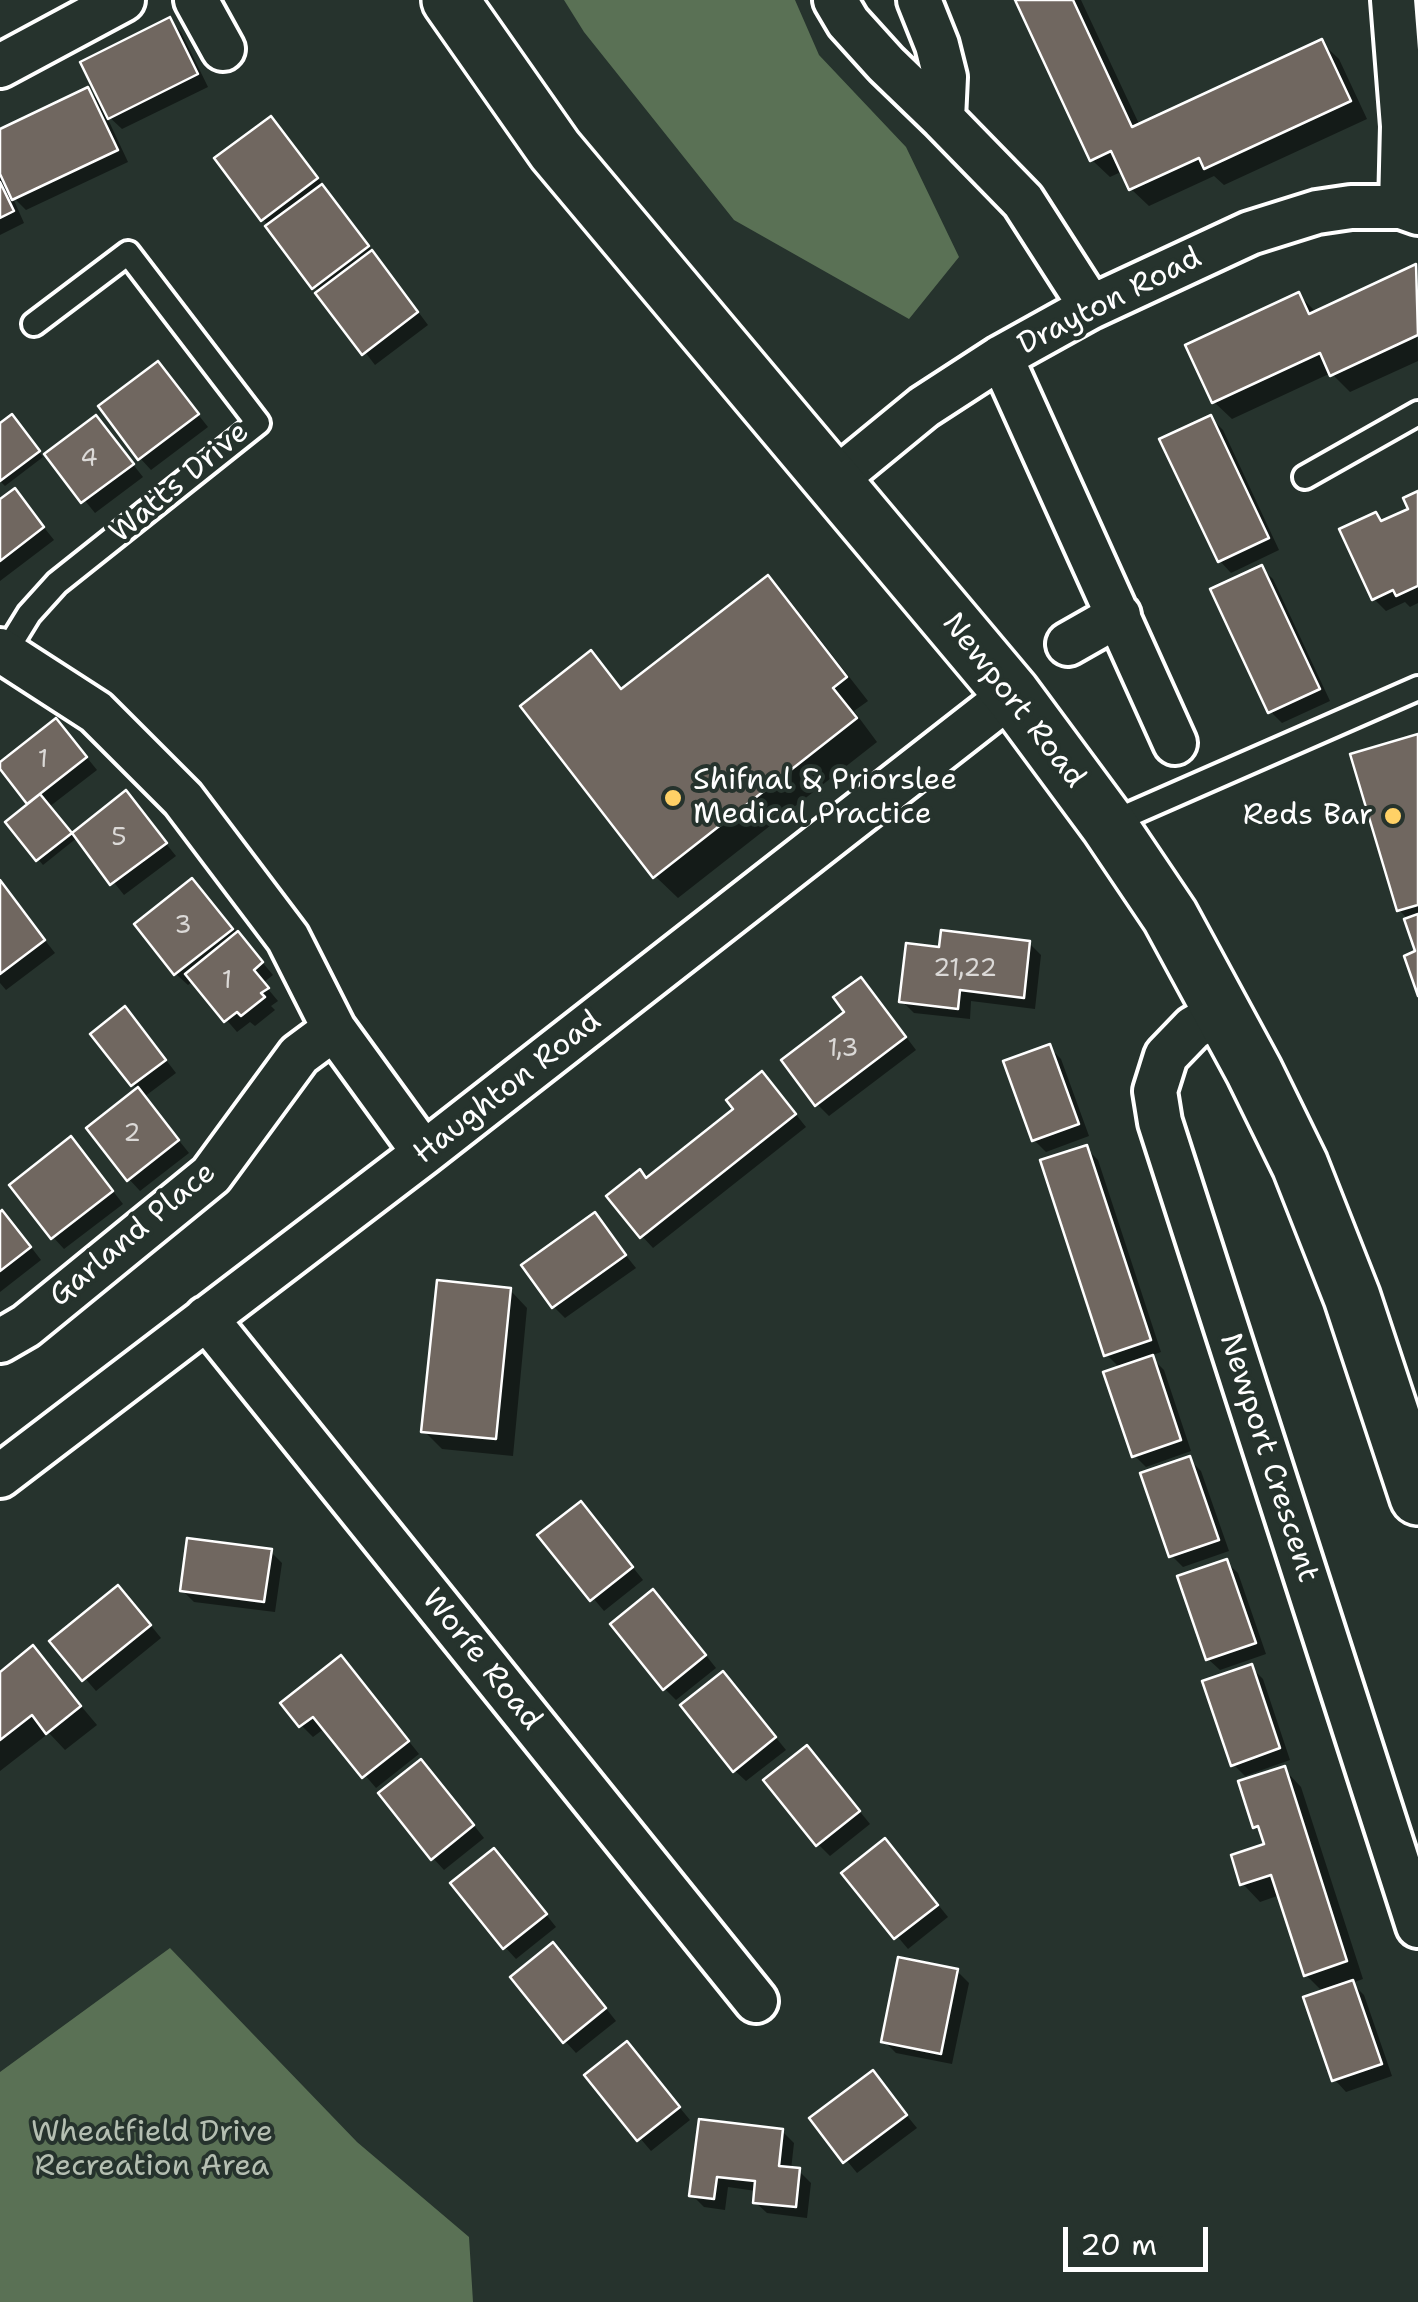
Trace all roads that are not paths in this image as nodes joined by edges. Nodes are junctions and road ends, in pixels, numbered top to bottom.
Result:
1 (123, 0) edge
2 (196, 0) edge
3 (450, 0) edge
4 (835, 0) edge
5 (920, 0) edge
6 (1393, 0) edge
7 (223, 49) dead end
8 (0, 66) edge
9 (943, 119) junction
10 (1410, 210) edge
11 (1091, 308) junction
12 (34, 324) dead end
13 (1001, 357) junction
14 (1418, 413) edge
15 (1305, 477) dead end
16 (835, 480) junction
17 (1119, 616) junction
18 (1068, 644) dead end
19 (2, 656) edge
20 (1418, 688) edge
21 (1012, 694) junction
22 (1175, 743) dead end
23 (1108, 824) junction
24 (1220, 1012) junction
25 (334, 1029) junction
26 (424, 1154) junction
27 (206, 1318) junction
28 (0, 1341) edge
29 (0, 1476) edge
30 (1418, 1498) edge
31 (1418, 1926) edge
32 (756, 2001) dead end

1 - 8 street
2 - 7 street
3 - 16 main road, Newport Road
4 - 9 street
5 - 9 street
6 - 10 street
9 - 11 street
10 - 11 street, Drayton Road
11 - 13 street, Drayton Road
12 - 19 lane, Watts Drive
13 - 16 street, Drayton Road
13 - 17 street
14 - 15 lane
16 - 21 main road, Newport Road
17 - 18 street
17 - 22 street
19 - 25 street, Watts Drive
20 - 23 lane
21 - 23 main road, Newport Road
21 - 26 street, Haughton Road
23 - 24 main road, Newport Road
24 - 30 main road, Newport Road
24 - 31 street, Newport Crescent
25 - 26 street, Watts Drive
25 - 28 street, Garland Place
26 - 27 street, Haughton Road
27 - 29 street, Haughton Road
27 - 32 street, Worfe Road

